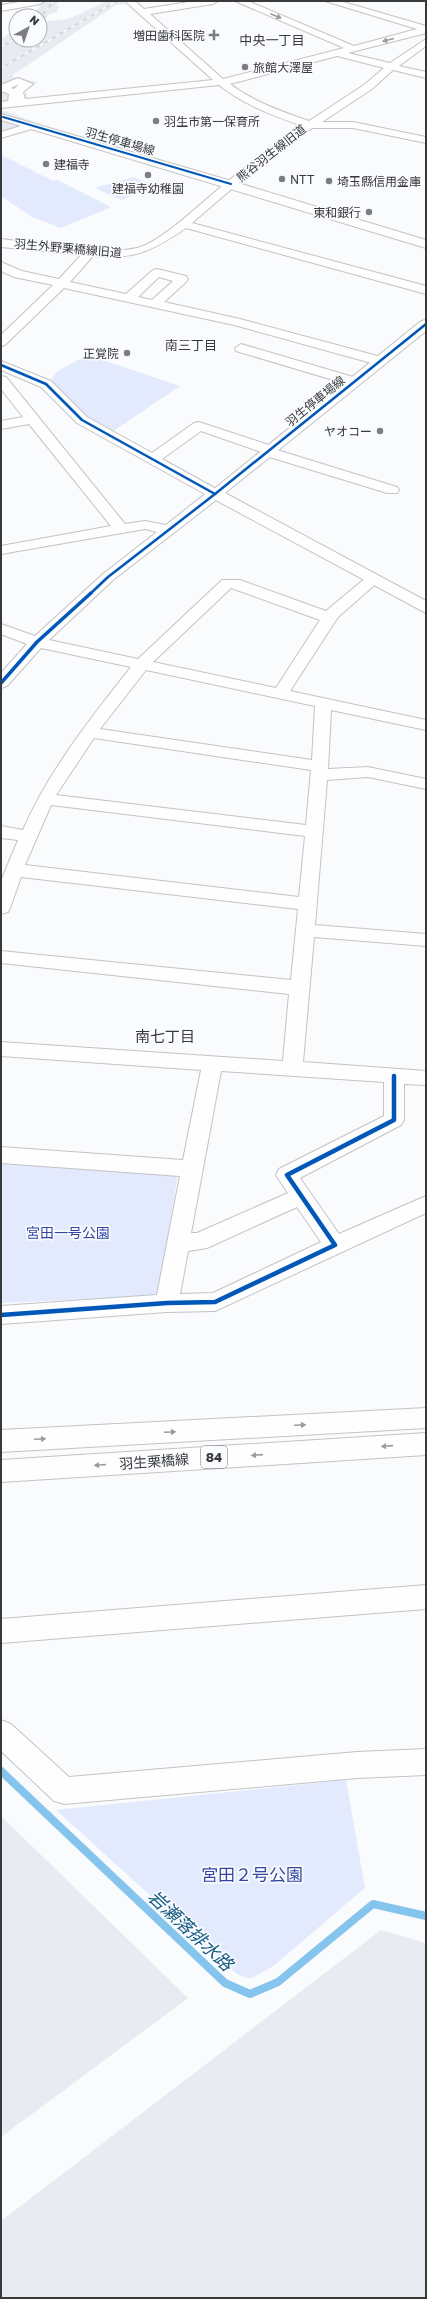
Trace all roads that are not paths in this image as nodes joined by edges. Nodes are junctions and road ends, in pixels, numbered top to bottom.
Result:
1 (40, 1) edge
2 (130, 1) edge
3 (213, 1) edge
4 (240, 1) edge
5 (330, 1) edge
6 (1, 8) edge
7 (142, 12) junction
8 (426, 30) edge
9 (426, 42) edge
10 (354, 49) junction
11 (338, 53) junction
12 (391, 67) junction
13 (426, 75) edge
14 (220, 81) junction
15 (2, 113) edge
16 (310, 125) junction
17 (31, 126) junction
18 (1, 135) edge
19 (424, 138) edge
20 (231, 184) junction
21 (184, 224) junction
22 (1, 242) edge
23 (426, 244) edge
24 (90, 252) junction
25 (1, 266) edge
26 (62, 283) junction
27 (426, 290) edge
28 (129, 298) junction
29 (154, 304) junction
30 (426, 324) edge
31 (1, 342) edge
32 (241, 348) dead end
33 (380, 361) junction
34 (1, 365) edge
35 (1, 380) edge
36 (355, 382) junction
37 (33, 420) junction
38 (1, 426) edge
39 (269, 451) junction
40 (152, 460) junction
41 (392, 490) dead end
42 (215, 494) junction
43 (120, 528) junction
44 (169, 530) junction
45 (1, 550) edge
46 (373, 579) junction
47 (426, 608) edge
48 (330, 618) junction
49 (1, 629) edge
50 (37, 642) junction
51 (142, 664) junction
52 (1, 683) edge
53 (280, 694) junction
54 (323, 703) junction
55 (426, 725) edge
56 (89, 732) junction
57 (320, 771) junction
58 (426, 784) edge
59 (45, 799) junction
60 (1, 832) edge
61 (314, 832) junction
62 (29, 836) junction
63 (14, 870) junction
64 (307, 904) junction
65 (1, 908) edge
66 (305, 930) junction
67 (426, 940) edge
68 (1, 957) edge
69 (300, 988) junction
70 (1, 1049) edge
71 (212, 1065) junction
72 (292, 1070) junction
73 (394, 1076) junction
74 (426, 1078) edge
75 (1, 1155) edge
76 (191, 1169) junction
77 (302, 1196) junction
78 (426, 1204) edge
79 (178, 1242) junction
80 (335, 1245) junction
81 (167, 1303) junction
82 (1, 1315) edge
83 (426, 1418) edge
84 (1, 1441) edge
85 (426, 1444) edge
86 (1, 1471) edge
87 (426, 1597) edge
88 (1, 1631) edge
89 (1, 1733) edge
90 (426, 1762) edge

1 - 6 street
2 - 7 street, 熊谷羽生線旧道
3 - 7 street
4 -> 10 street
5 - 8 street
7 - 14 street, 熊谷羽生線旧道
8 -> 10 street
9 - 12 street
10 - 11 street
11 - 12 street
11 - 14 street
12 - 13 street
12 - 16 street
14 - 15 street
14 - 16 street, 熊谷羽生線旧道
15 - 17 main road, 羽生停車場線
16 - 19 street
16 - 20 street, 熊谷羽生線旧道
17 - 18 street
17 - 20 main road, 羽生停車場線
20 - 21 street, 羽生外野栗橋線旧道
20 - 23 main road, 羽生停車場線
21 - 24 street, 羽生外野栗橋線旧道
21 - 27 street
22 - 24 street, 羽生外野栗橋線旧道
24 - 26 street
25 - 26 street
26 - 28 street
26 - 31 street
28 - 29 street
28 - 29 street
29 - 33 street
30 - 33 main road, 羽生停車場線
32 - 36 street
33 - 36 main road, 羽生停車場線
34 - 40 street
35 - 37 street
36 - 39 main road, 羽生停車場線
37 - 38 street
37 - 43 street
39 - 40 street
39 - 41 street
39 - 42 main road, 羽生停車場線
40 - 42 street
42 - 44 street
42 - 46 main road
43 - 44 street
43 - 45 street
44 - 50 street
46 - 47 main road
46 - 48 street
48 - 51 street
48 - 53 street
49 - 50 street
50 - 51 street
50 - 52 street
51 - 53 street
51 - 56 street
53 - 54 street
54 - 55 street
54 - 57 street
56 - 57 street
56 - 59 street
57 - 58 street
57 - 61 street
59 - 61 street
59 - 62 street
60 - 62 street
61 - 64 street
62 - 63 street
63 - 64 street
63 - 65 street
64 - 66 street
66 - 67 street
66 - 69 street
68 - 69 street
69 - 72 street
70 - 71 street
71 - 72 street
71 - 76 street
72 - 73 street
73 - 74 street
73 - 77 street
75 - 76 street
76 - 79 street
77 - 79 street
77 - 80 street
78 - 80 street
79 - 81 street
80 - 81 street
81 - 82 street
84 -> 83 main road, 羽生栗橋線 / 84
85 -> 86 main road, 羽生栗橋線 / 84
87 - 88 street
89 - 90 street

